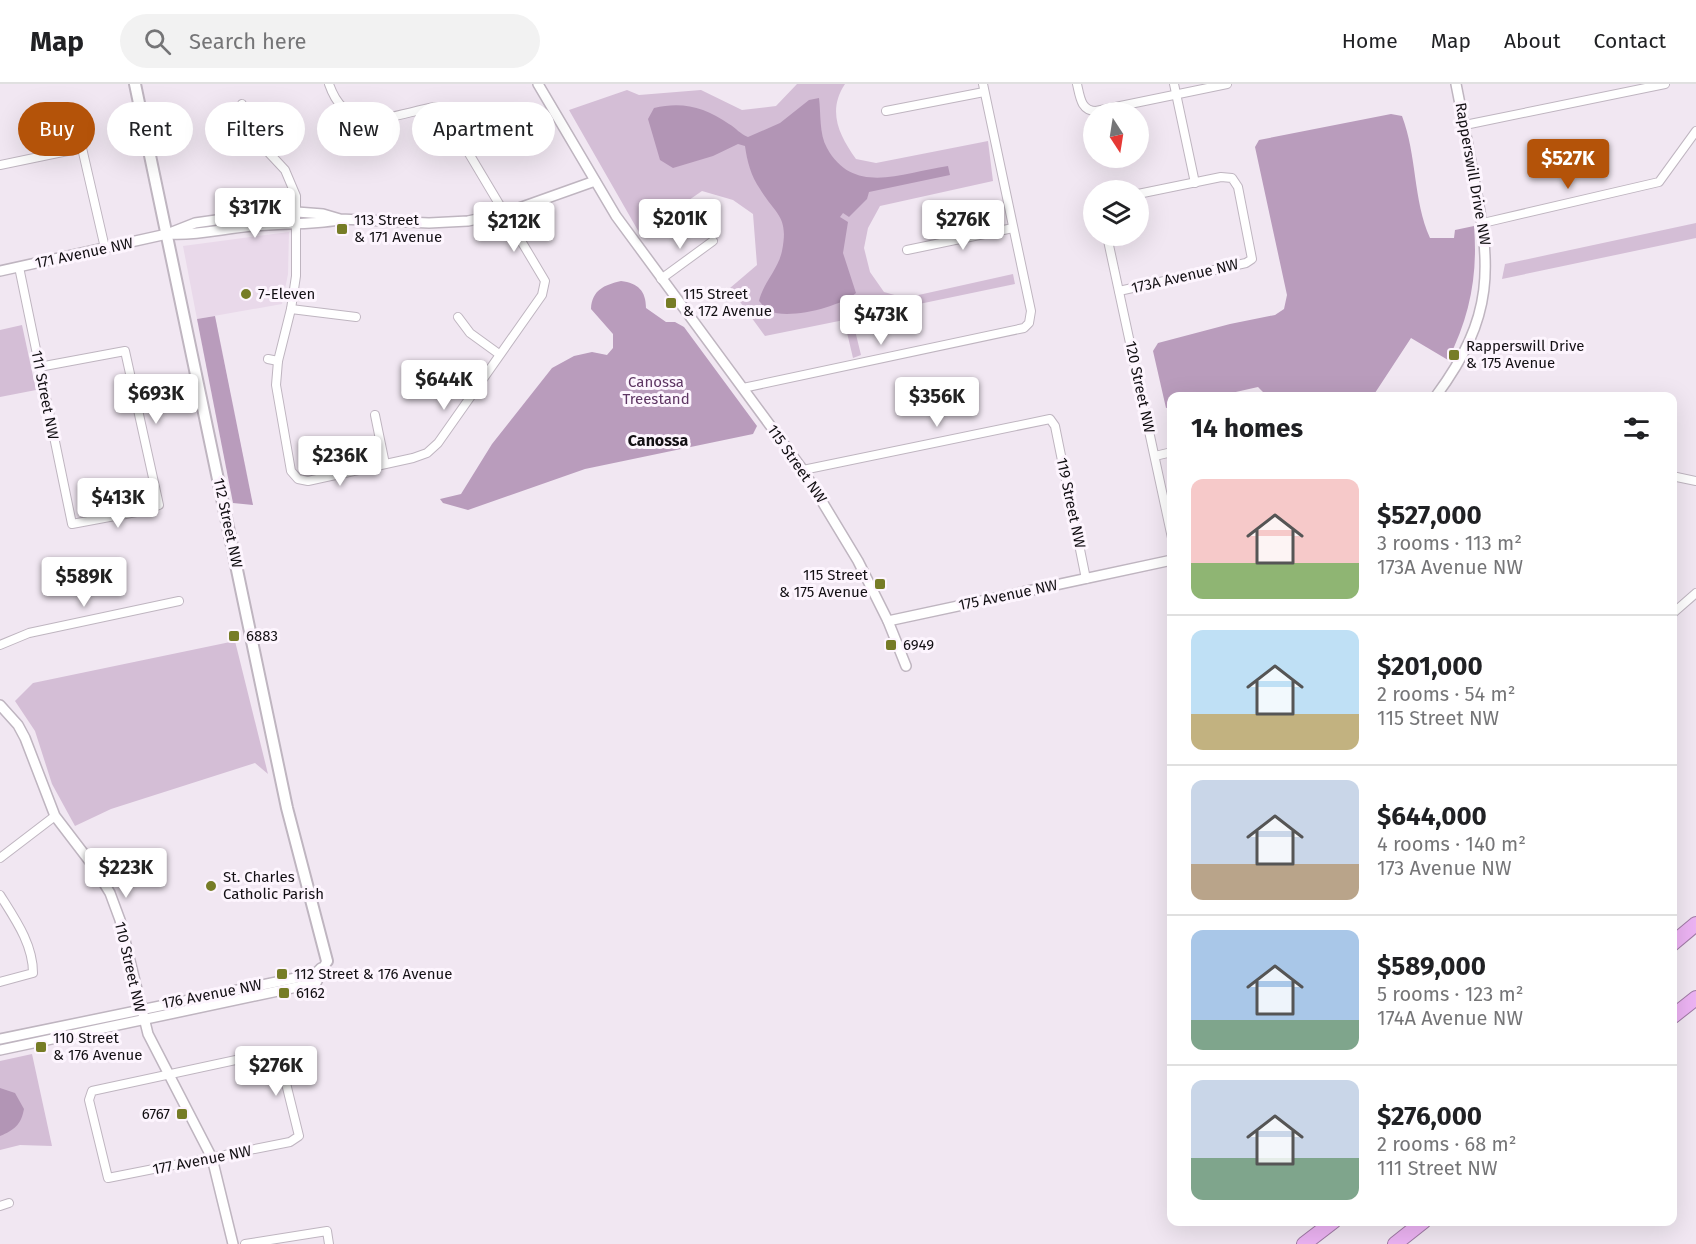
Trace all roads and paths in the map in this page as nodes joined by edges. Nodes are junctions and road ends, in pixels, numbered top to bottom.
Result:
1 (135, 84) edge
2 (329, 84) edge
3 (538, 84) edge
4 (1077, 84) edge
5 (1174, 84) edge
6 (1227, 84) edge
7 (1456, 84) edge
8 (1660, 84) edge
9 (984, 88) edge
10 (1176, 94) junction
11 (885, 111) dead end
12 (1465, 125) junction
13 (1696, 131) edge
14 (270, 156) edge
15 (0, 165) edge
16 (595, 181) junction
17 (1195, 183) junction
18 (1149, 192) edge
19 (297, 212) junction
20 (505, 213) junction
21 (340, 219) junction
22 (1483, 223) junction
23 (297, 224) junction
24 (1013, 228) junction
25 (167, 234) junction
26 (713, 241) dead end
27 (1109, 246) edge
28 (105, 248) junction
29 (907, 250) dead end
30 (19, 267) junction
31 (0, 271) edge
32 (661, 279) junction
33 (1119, 291) junction
34 (291, 309) junction
35 (356, 317) dead end
36 (458, 317) dead end
37 (499, 354) junction
38 (268, 359) dead end
39 (278, 361) junction
40 (39, 367) junction
41 (743, 388) junction
42 (1439, 392) edge
43 (375, 415) dead end
44 (1167, 453) edge
45 (1155, 456) junction
46 (385, 464) junction
47 (803, 470) junction
48 (1677, 478) edge
49 (1696, 481) edge
50 (1167, 514) edge
51 (1167, 561) edge
52 (1086, 579) junction
53 (1696, 593) edge
54 (179, 602) dead end
55 (1677, 610) edge
56 (888, 621) junction
57 (0, 645) edge
58 (906, 666) dead end
59 (0, 705) edge
60 (55, 816) junction
61 (0, 858) edge
62 (0, 895) edge
63 (1696, 924) edge
64 (1677, 940) edge
65 (327, 962) junction
66 (0, 982) edge
67 (1696, 998) edge
68 (140, 1008) junction
69 (1677, 1013) edge
70 (143, 1020) junction
71 (0, 1039) edge
72 (0, 1050) edge
73 (166, 1073) junction
74 (212, 1158) junction
75 (9, 1203) dead end
76 (0, 1206) edge
77 (1327, 1226) edge
78 (1418, 1226) edge
79 (233, 1244) edge
80 (245, 1244) edge
81 (329, 1244) edge
82 (1304, 1244) edge
83 (1395, 1244) edge

1 - 25 main road, 112 Street NW
2 - 20 street
3 - 16 street, 115 Street NW
4 - 10 street
5 - 10 street
6 - 10 street
7 - 12 street, Rapperswill Drive NW
8 - 12 street
9 - 11 street
9 - 24 street
10 - 17 street
12 - 22 street, Rapperswill Drive NW
13 - 22 street
14 - 19 street
15 - 28 street
16 - 20 street, 171 Avenue NW
16 - 32 street, 115 Street NW
17 - 18 street
17 - 33 street, 173A Avenue NW
19 - 21 street, 171 Avenue NW
19 - 23 street
19 - 25 street, 171 Avenue NW
20 - 21 street, 171 Avenue NW
20 - 37 street
21 - 23 street, 171 Avenue NW
22 - 42 street, Rapperswill Drive NW
23 - 25 street, 171 Avenue NW
23 - 34 street
24 - 29 street
24 - 41 street
25 - 28 street, 171 Avenue NW
25 - 65 main road, 112 Street NW
26 - 32 street
27 - 33 street, 120 Street NW
28 - 30 street, 171 Avenue NW
30 - 31 street, 171 Avenue NW
30 - 40 street, 111 Street NW
32 - 41 street, 115 Street NW
33 - 45 street, 120 Street NW
34 - 35 street
34 - 39 street
36 - 37 street
37 - 46 street
38 - 39 street
39 - 46 street
40 - 40 street, 111 Street NW
41 - 47 street, 115 Street NW
43 - 46 street
44 - 45 street
45 - 50 street, 120 Street NW
47 - 52 street, 119 Street NW
47 - 56 street, 115 Street NW
48 - 49 street
51 - 52 street, 175 Avenue NW
52 - 56 street, 175 Avenue NW
53 - 55 street
54 - 57 street
56 - 58 street, 115 Street NW
59 - 60 street, 110 Street NW
60 - 61 street
60 - 68 street, 110 Street NW
62 - 66 street
63 - 64 highway
65 - 68 street, 176 Avenue NW
65 - 70 street, 176 Avenue NW
67 - 69 highway
68 - 70 street, 110 Street NW
68 - 71 street, 176 Avenue NW
70 - 72 street, 176 Avenue NW
70 - 73 street, 110 Street NW
73 - 74 street, 110 Street NW
73 - 74 street, 177 Avenue NW
73 - 74 street, 177 Avenue NW
74 - 79 street, 110 Street NW
75 - 76 street
77 - 82 highway
78 - 83 highway
80 - 81 street

